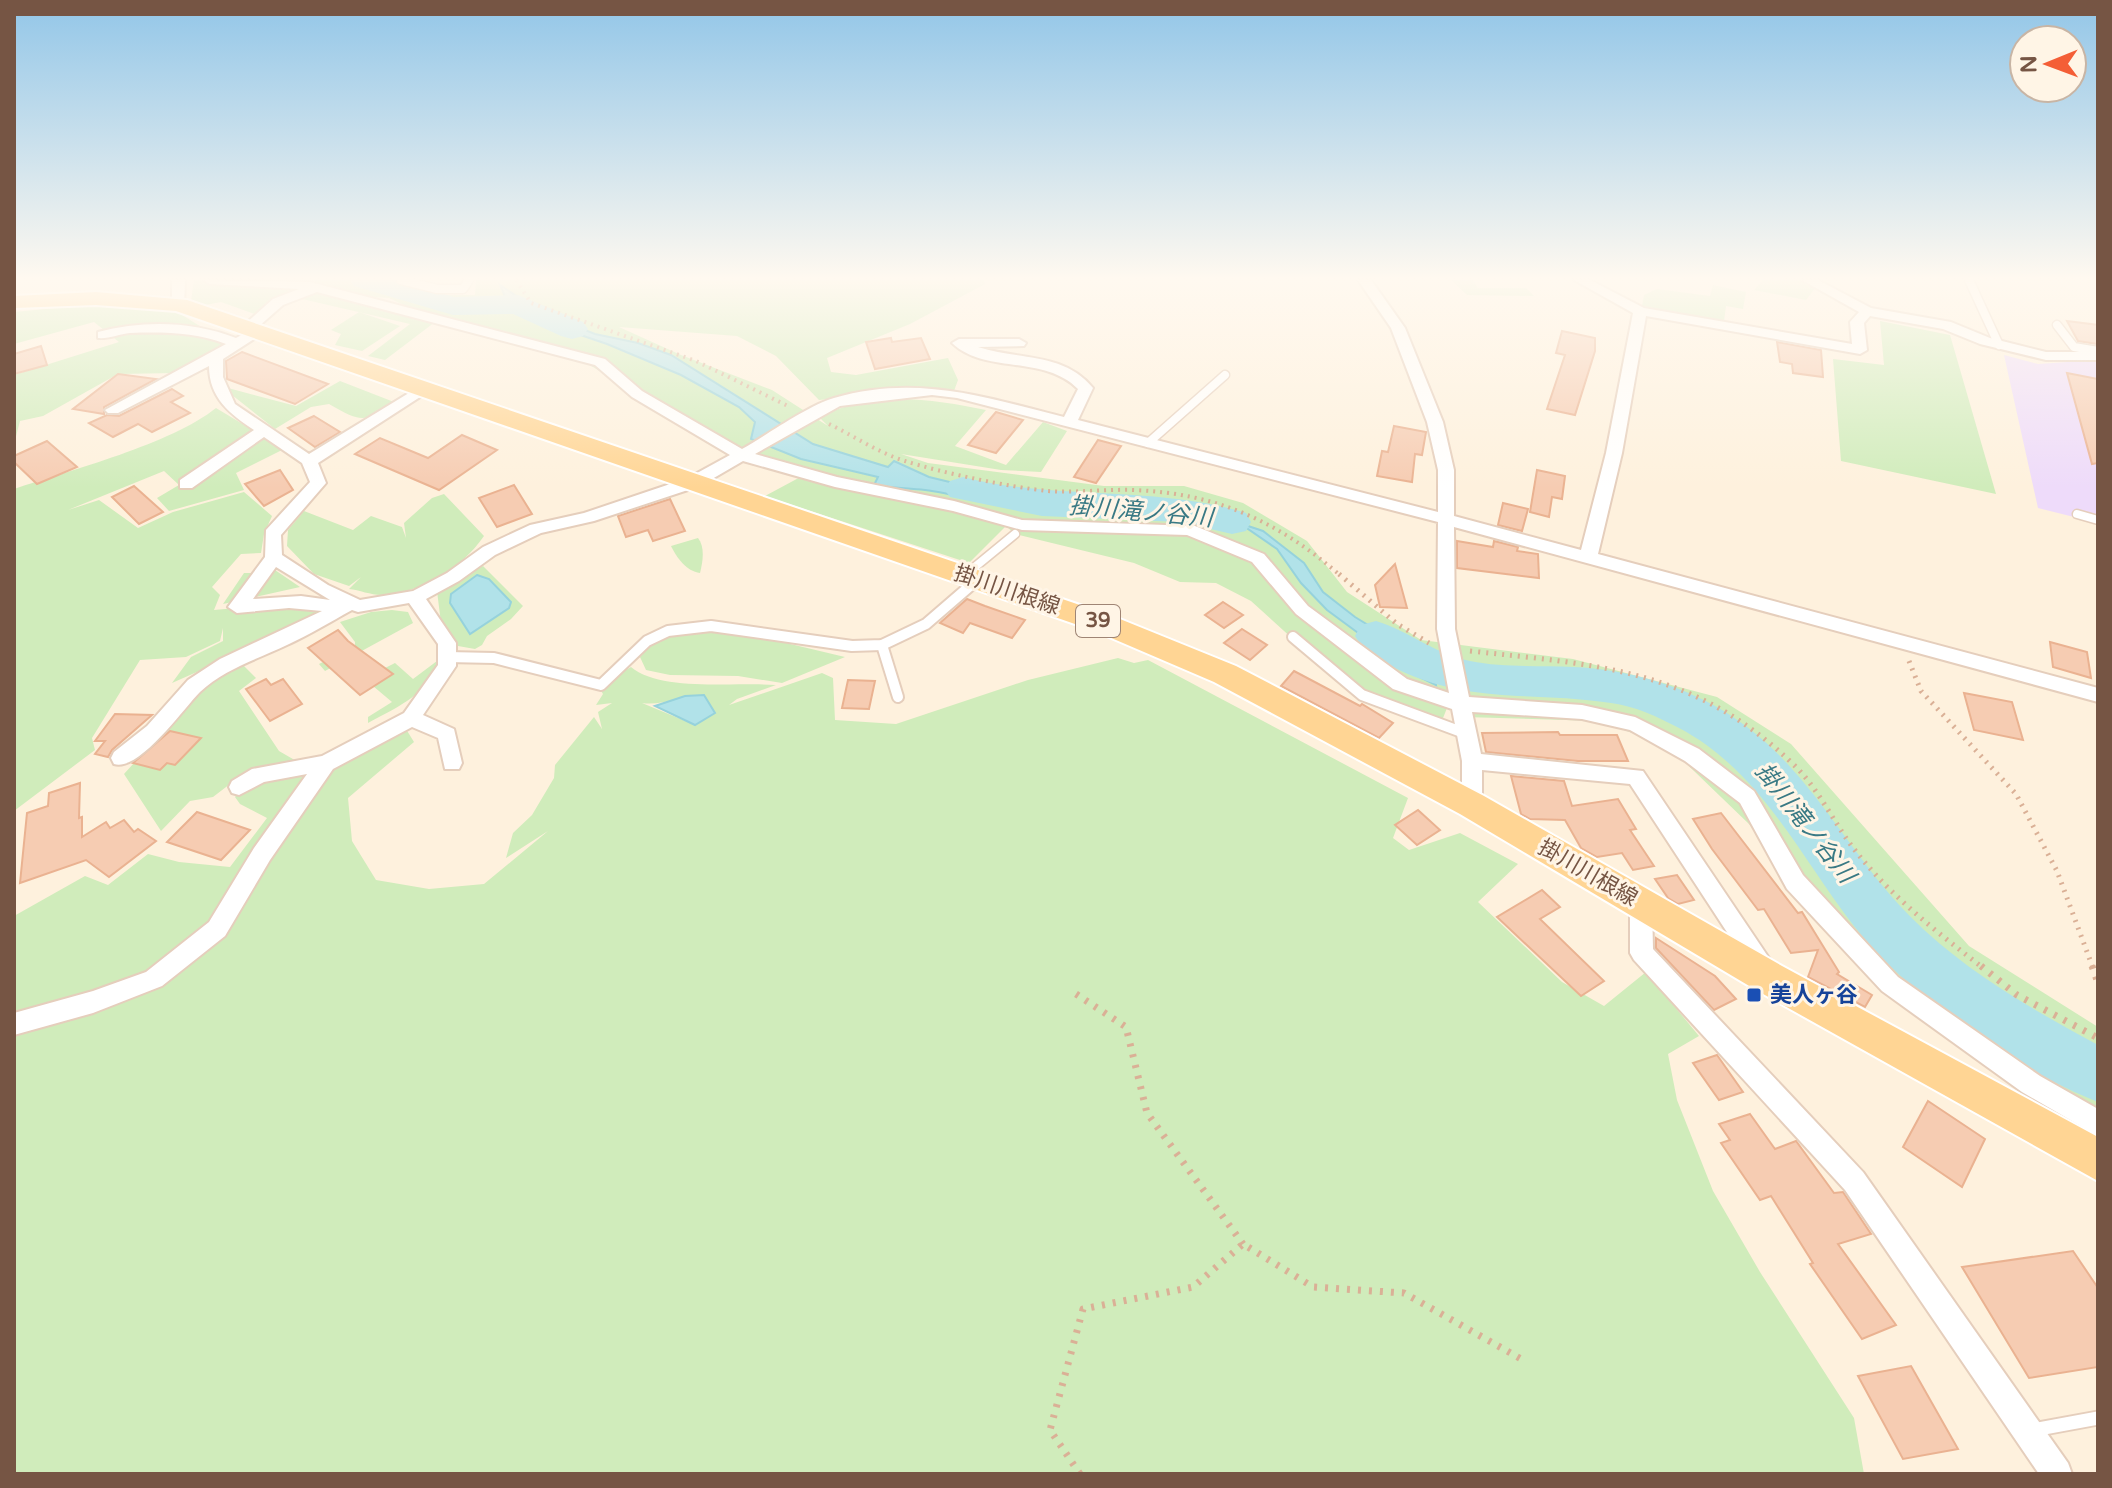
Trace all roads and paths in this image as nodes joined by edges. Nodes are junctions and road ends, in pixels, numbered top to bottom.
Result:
1 (226, 349) edge
2 (298, 349) edge
3 (552, 349) edge
4 (663, 349) edge
5 (968, 349) edge
6 (1406, 349) edge
7 (1632, 349) edge
8 (2018, 349) edge
9 (2098, 354) edge
10 (216, 357) junction
11 (1225, 375) dead end
12 (427, 388) junction
13 (113, 410) dead end
14 (813, 416) junction
15 (1069, 423) junction
16 (266, 429) junction
17 (1148, 443) junction
18 (741, 455) junction
19 (309, 461) junction
20 (694, 482) junction
21 (186, 484) dead end
22 (2077, 514) dead end
23 (1446, 519) junction
24 (2098, 520) edge
25 (1015, 534) dead end
26 (274, 558) junction
27 (1588, 558) junction
28 (971, 578) junction
29 (417, 596) junction
30 (346, 606) junction
31 (1293, 637) dead end
32 (1901, 642) junction
33 (882, 645) junction
34 (1451, 649) junction
35 (447, 657) junction
36 (2098, 695) edge
37 (898, 697) dead end
38 (1458, 697) junction
39 (411, 718) junction
40 (1467, 734) junction
41 (121, 758) dead end
42 (1472, 761) junction
43 (326, 763) junction
44 (452, 763) dead end
45 (239, 787) dead end
46 (1472, 805) junction
47 (1641, 905) junction
48 (1769, 978) junction
49 (2098, 983) edge
50 (1076, 994) dead end
51 (14, 1024) edge
52 (2098, 1038) edge
53 (2098, 1123) edge
54 (2098, 1160) edge
55 (1243, 1244) junction
56 (1523, 1360) dead end
57 (2098, 1418) edge
58 (2027, 1431) junction
59 (1080, 1474) edge
60 (2057, 1474) edge

1 - 10 street
2 - 12 main road, 掛川川根線 / 39
3 - 18 street
4 - 14 path
5 - 15 street
6 - 23 street
7 - 27 street
8 - 9 street
10 - 13 street
10 - 16 street
11 - 17 lane
12 - 19 street
12 - 20 main road, 掛川川根線 / 39
14 - 15 street
14 - 18 street
14 - 34 path
15 - 17 street
16 - 19 street
16 - 21 street
17 - 23 street
18 - 20 street
18 - 38 street
19 - 26 street
20 - 28 main road, 掛川川根線 / 39
20 - 29 street
22 - 24 lane
23 - 27 street
23 - 34 street
25 - 28 lane
26 - 30 street
26 - 30 street
27 - 32 street
28 - 33 lane
28 - 46 main road, 掛川川根線 / 39
29 - 30 street
29 - 35 street
30 - 41 street
31 - 40 lane
32 - 36 street
32 - 49 path
33 - 35 lane
33 - 37 lane
34 - 38 street
34 - 52 path
35 - 39 street
38 - 40 street
38 - 53 street
39 - 43 street
39 - 44 street
40 - 42 street
42 - 46 street
42 - 48 street
43 - 45 street
43 - 51 street
46 - 47 main road, 掛川川根線 / 39
47 - 48 main road, 掛川川根線 / 39
47 - 58 street
48 - 54 main road, 掛川川根線 / 39
50 - 55 path
55 - 56 path
55 - 59 path
57 - 58 lane
58 - 60 street

